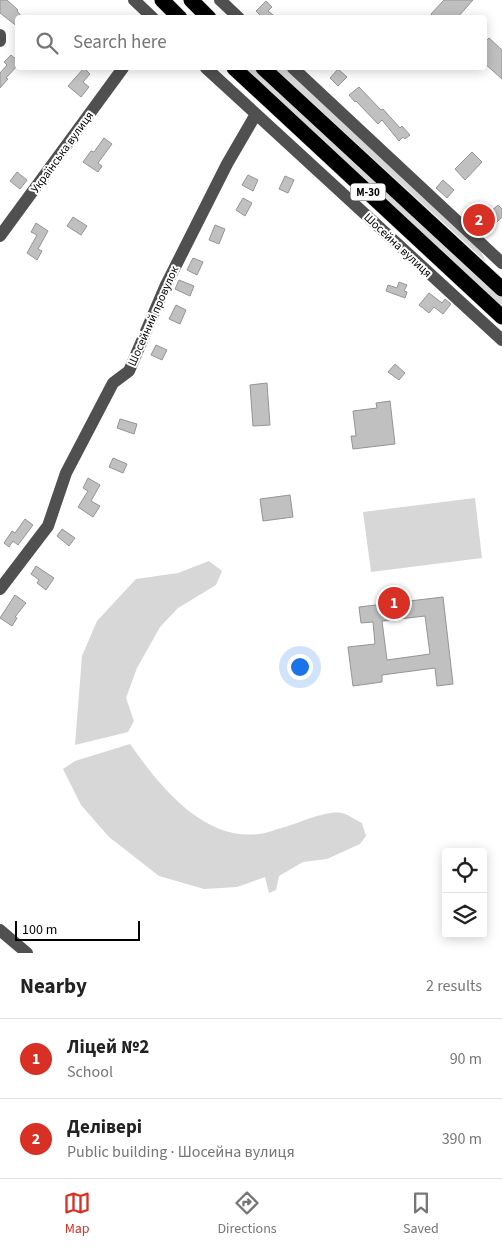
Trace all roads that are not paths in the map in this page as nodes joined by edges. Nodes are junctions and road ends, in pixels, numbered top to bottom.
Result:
1 (134, 0) edge
2 (162, 0) edge
3 (190, 0) edge
4 (220, 0) edge
5 (150, 15) edge
6 (177, 15) edge
7 (207, 15) edge
8 (236, 15) edge
9 (0, 35) edge
10 (0, 41) edge
11 (122, 70) edge
12 (208, 70) edge
13 (236, 70) edge
14 (266, 70) edge
15 (295, 70) edge
16 (256, 114) junction
17 (0, 236) edge
18 (502, 263) edge
19 (502, 289) edge
20 (502, 318) edge
21 (502, 340) edge
22 (0, 589) edge
23 (0, 930) edge
24 (27, 953) edge

1 - 5 street
2 - 6 highway
3 - 7 highway
4 - 8 street
9 - 10 street
11 - 17 street, Українська вулиця
12 - 16 street, Шосейна вулиця
13 - 20 highway, М-30
14 - 19 highway, М-30
15 - 18 street
16 - 21 street, Шосейна вулиця
16 - 22 street, Шосейний провулок
23 - 24 street

